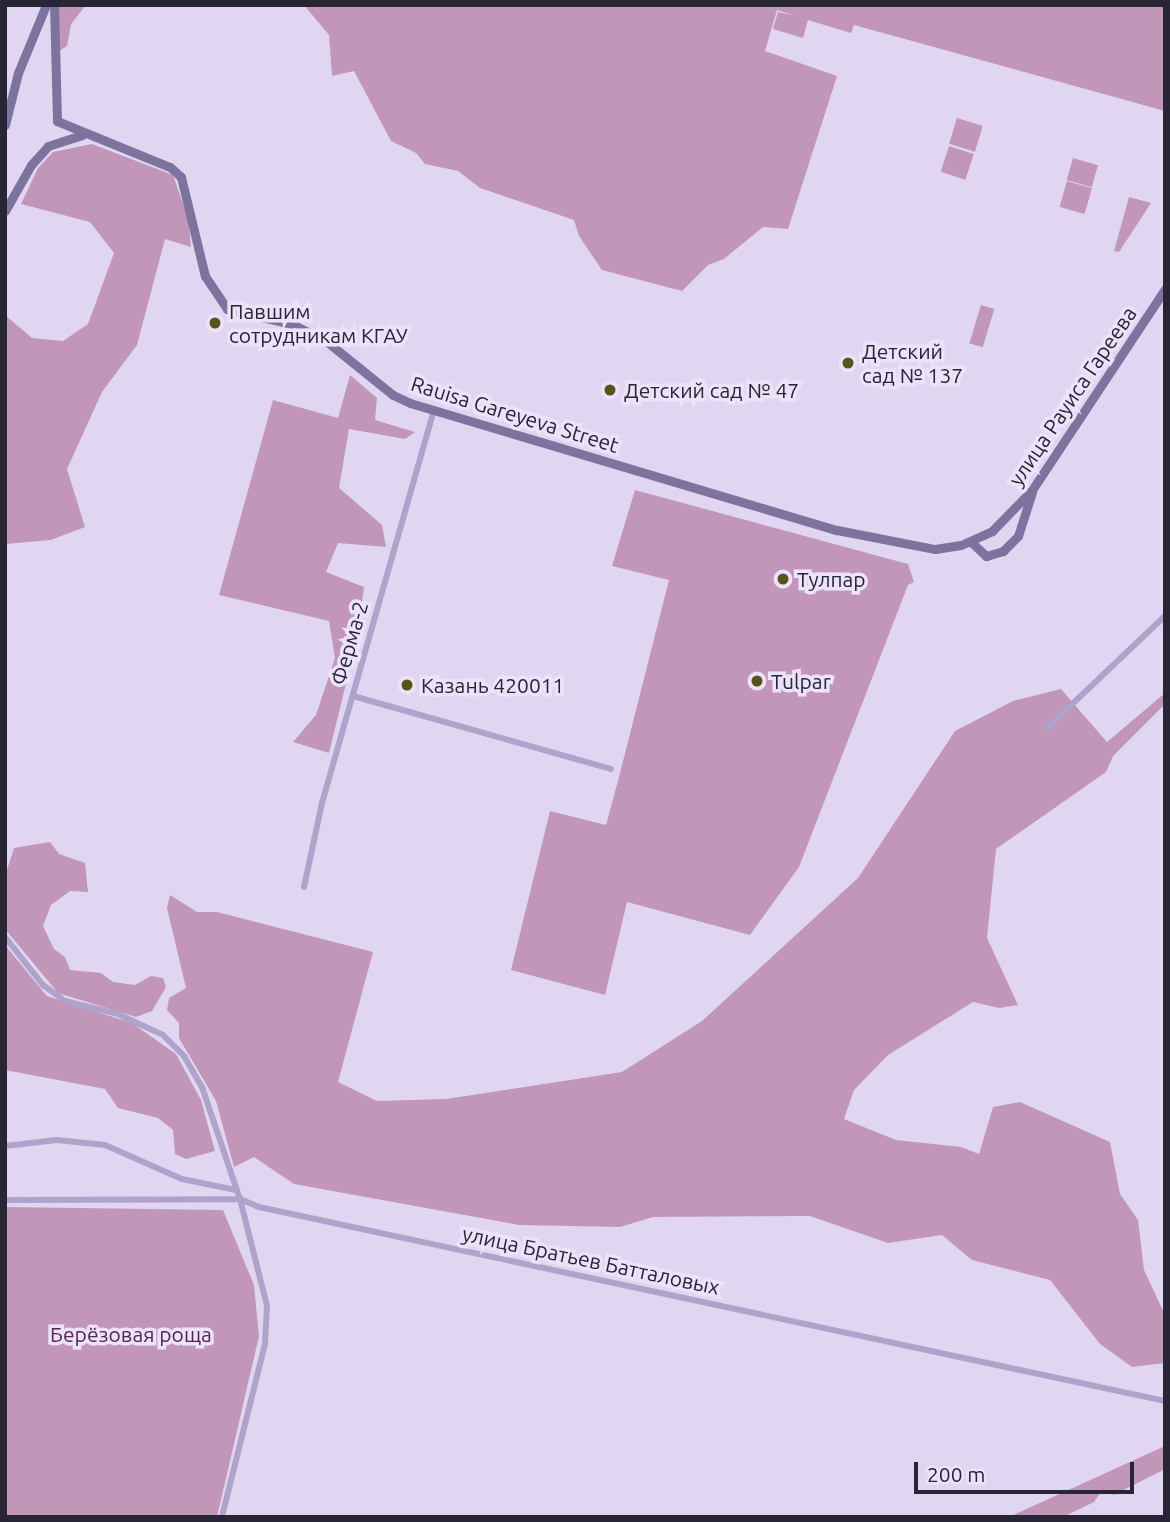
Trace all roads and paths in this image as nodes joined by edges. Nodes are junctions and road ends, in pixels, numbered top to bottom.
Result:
1 (46, 5) edge
2 (54, 5) edge
3 (5, 125) edge
4 (84, 135) junction
5 (5, 211) edge
6 (1165, 289) edge
7 (434, 411) junction
8 (1032, 490) junction
9 (971, 542) junction
10 (1165, 616) edge
11 (353, 696) junction
12 (1047, 728) dead end
13 (611, 769) dead end
14 (304, 887) dead end
15 (5, 937) edge
16 (5, 1146) edge
17 (236, 1190) junction
18 (240, 1199) junction
19 (5, 1200) edge
20 (1165, 1401) edge
21 (222, 1517) edge

1 - 3 street
2 - 4 street
4 - 5 street
4 - 7 street, Rauisa Gareyeva Street
6 - 8 street, улица Рауиса Гареева
7 - 9 street, Rauisa Gareyeva Street
7 - 11 street, Ферма-2
8 - 9 street, улица Рауиса Гареева
8 - 9 street
10 - 12 street
11 - 13 street
11 - 14 street, Ферма-2
15 - 17 street
16 - 17 street
17 - 18 street
18 - 19 street, улица Братьев Батталовых
18 - 20 street, улица Братьев Батталовых
18 - 21 street

